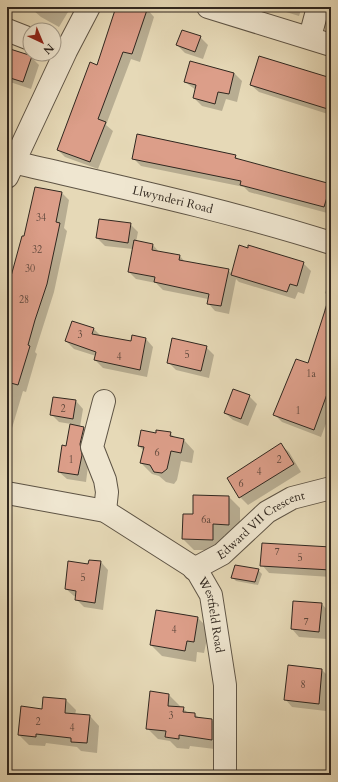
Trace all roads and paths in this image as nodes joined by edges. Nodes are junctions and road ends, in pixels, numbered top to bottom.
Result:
1 (89, 7) edge
2 (208, 7) edge
3 (318, 7) edge
4 (7, 30) edge
5 (22, 36) edge
6 (310, 37) junction
7 (331, 45) edge
8 (62, 46) edge
9 (55, 62) edge
10 (10, 170) edge
11 (331, 243) edge
12 (104, 400) dead end
13 (331, 488) edge
14 (7, 493) edge
15 (106, 511) junction
16 (194, 569) junction
17 (225, 775) edge

1 - 8 street
2 - 6 street
3 - 6 street
4 - 5 street
6 - 7 street
9 - 10 street
10 - 11 street, Llwynderi Road
12 - 15 street
13 - 16 street, Edward VII Crescent
14 - 15 street, Westfield Road
15 - 16 street, Westfield Road
16 - 17 street, Westfield Road

